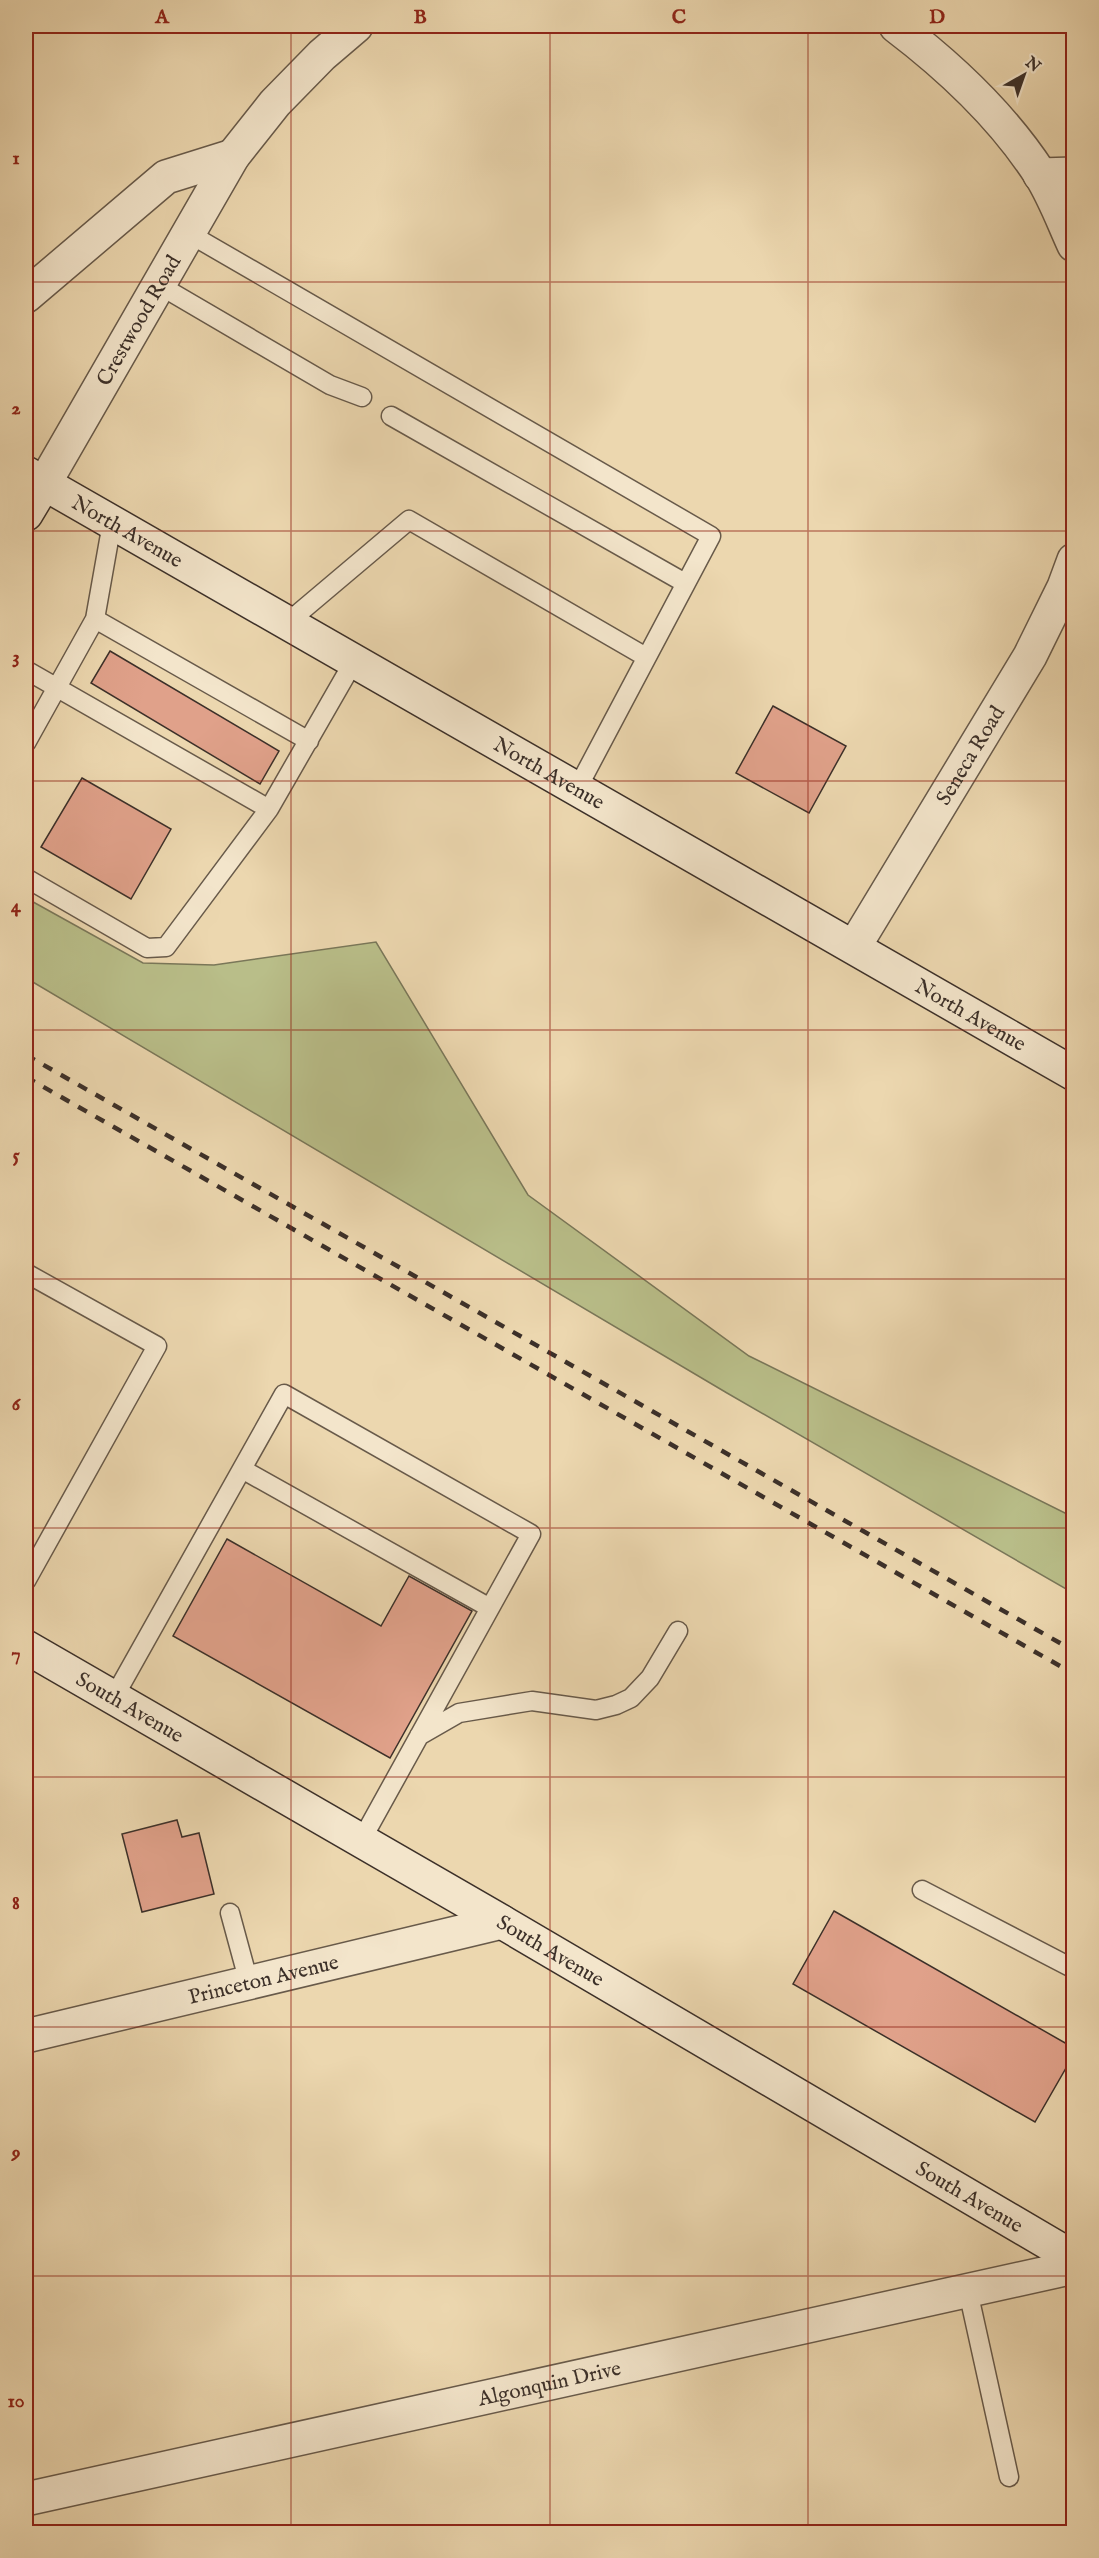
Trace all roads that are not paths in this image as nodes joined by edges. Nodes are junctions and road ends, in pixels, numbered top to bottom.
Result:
1 (356, 26) edge
2 (896, 26) edge
3 (233, 156) junction
4 (1074, 174) edge
5 (1040, 175) junction
6 (188, 233) junction
7 (1074, 245) edge
8 (159, 285) junction
9 (26, 296) edge
10 (362, 398) dead end
11 (391, 416) dead end
12 (35, 478) edge
13 (26, 514) edge
14 (112, 524) junction
15 (1074, 560) edge
16 (686, 583) junction
17 (95, 619) junction
18 (287, 623) junction
19 (646, 657) junction
20 (354, 661) junction
21 (26, 670) edge
22 (56, 687) junction
23 (309, 741) junction
24 (26, 743) edge
25 (578, 789) junction
26 (269, 809) junction
27 (26, 878) edge
28 (854, 947) junction
29 (1074, 1074) edge
30 (26, 1273) edge
31 (242, 1469) junction
32 (26, 1581) edge
33 (490, 1608) junction
34 (678, 1631) dead end
35 (26, 1647) edge
36 (114, 1697) junction
37 (418, 1737) junction
38 (361, 1842) junction
39 (922, 1890) dead end
40 (230, 1913) dead end
41 (502, 1922) junction
42 (1074, 1970) edge
43 (249, 1983) junction
44 (26, 2036) edge
45 (1074, 2258) edge
46 (1074, 2267) edge
47 (968, 2290) junction
48 (1009, 2477) dead end
49 (26, 2499) edge

1 - 3 street, Crestwood Road
2 - 5 street
3 - 6 street, Crestwood Road
3 - 9 street
4 - 5 street
5 - 7 street
6 - 8 street, Crestwood Road
6 - 16 lane
8 - 10 lane
8 - 12 street, Crestwood Road
11 - 16 lane
12 - 13 street, Crestwood Road
12 - 14 street, North Avenue
14 - 17 lane
14 - 18 street, North Avenue
15 - 28 street, Seneca Road
16 - 19 lane
17 - 22 lane
17 - 23 lane
18 - 19 lane
18 - 20 street, North Avenue
19 - 25 lane
20 - 23 lane
20 - 25 street, North Avenue
21 - 22 lane
22 - 24 lane
22 - 26 lane
23 - 26 lane
25 - 28 street, North Avenue
26 - 27 lane
28 - 29 street, North Avenue
30 - 32 lane
31 - 33 lane
31 - 33 lane
31 - 36 lane
33 - 37 lane
34 - 37 lane
35 - 36 street, South Avenue
36 - 38 street, South Avenue
37 - 38 lane
38 - 41 street, South Avenue
39 - 42 lane
40 - 43 lane
41 - 43 street, Princeton Avenue
41 - 45 street, South Avenue
43 - 44 street, Princeton Avenue
46 - 47 street, Algonquin Drive
47 - 48 lane
47 - 49 street, Algonquin Drive

